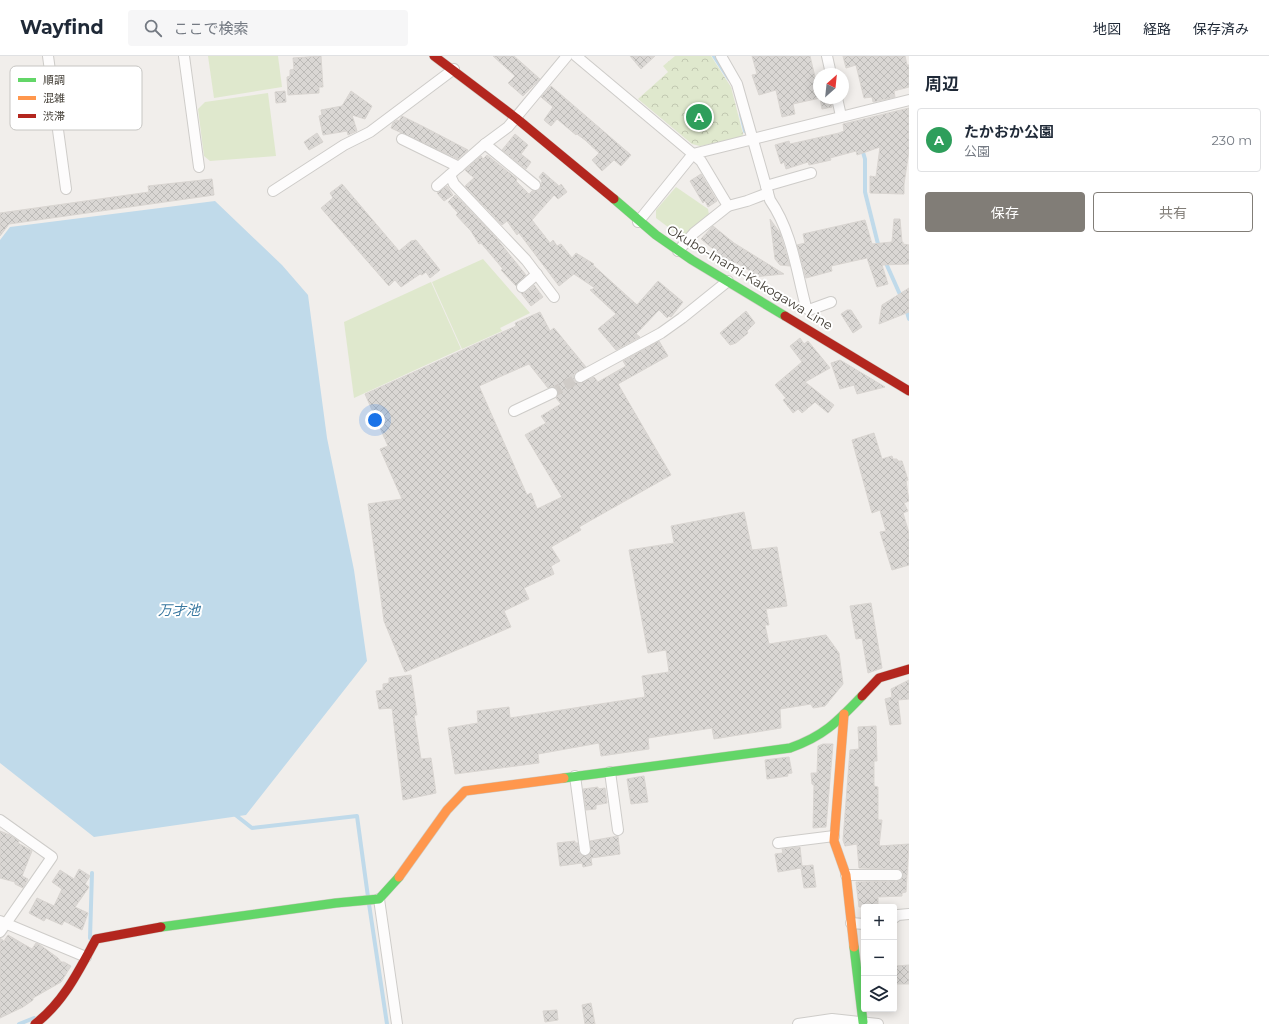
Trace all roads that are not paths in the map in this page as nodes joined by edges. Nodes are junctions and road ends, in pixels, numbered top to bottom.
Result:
1 (48, 56) edge
2 (184, 56) edge
3 (434, 56) edge
4 (567, 56) edge
5 (576, 56) edge
6 (721, 56) edge
7 (827, 56) edge
8 (49, 66) edge
9 (830, 68) edge
10 (454, 69) junction
11 (909, 100) edge
12 (838, 104) edge
13 (841, 116) junction
14 (516, 118) junction
15 (58, 130) edge
16 (402, 140) dead end
17 (754, 140) junction
18 (485, 144) junction
19 (694, 154) junction
20 (459, 166) junction
21 (199, 167) dead end
22 (810, 173) dead end
23 (450, 175) junction
24 (535, 185) dead end
25 (437, 186) dead end
26 (66, 189) dead end
27 (273, 190) dead end
28 (767, 190) junction
29 (728, 206) junction
30 (638, 222) junction
31 (678, 250) junction
32 (537, 274) junction
33 (728, 281) junction
34 (522, 287) dead end
35 (554, 297) dead end
36 (831, 302) dead end
37 (580, 377) tunnel mouth
38 (909, 391) edge
39 (552, 393) tunnel mouth
40 (514, 411) dead end
41 (909, 669) edge
42 (844, 714) junction
43 (610, 772) junction
44 (575, 776) junction
45 (0, 820) edge
46 (618, 830) dead end
47 (834, 836) junction
48 (778, 843) dead end
49 (585, 850) dead end
50 (897, 875) dead end
51 (846, 876) junction
52 (379, 899) junction
53 (909, 914) edge
54 (897, 917) edge
55 (3, 922) edge
56 (851, 923) junction
57 (861, 924) edge
58 (0, 932) edge
59 (86, 957) junction
60 (863, 1022) junction
61 (35, 1024) edge
62 (397, 1024) edge
63 (798, 1024) edge
64 (878, 1024) edge

1 - 8 street
2 - 21 street
3 - 10 street, Okubo-Inami-Kakogawa Line
4 - 14 street
5 - 19 street
6 - 17 street
7 - 9 street
10 - 14 street, Okubo-Inami-Kakogawa Line
10 - 27 street
11 - 13 street
12 - 13 street
13 - 17 street
14 - 18 street
14 - 30 street, Okubo-Inami-Kakogawa Line
15 - 26 street
16 - 20 street
17 - 19 street
17 - 28 street
18 - 20 street
18 - 24 street
19 - 29 street
19 - 30 street
20 - 23 street
22 - 28 street
23 - 25 street
23 - 32 street
28 - 29 street
28 - 36 street
29 - 31 street
30 - 31 street, Okubo-Inami-Kakogawa Line
31 - 33 street, Okubo-Inami-Kakogawa Line
32 - 34 street
32 - 35 street
33 - 37 street
33 - 38 street, Okubo-Inami-Kakogawa Line
39 - 40 street
41 - 42 street
42 - 43 street
42 - 47 street
43 - 44 street
43 - 46 street
44 - 49 street
44 - 52 street
45 - 55 street
47 - 48 street
47 - 51 street
50 - 51 street
51 - 56 street
52 - 59 street
52 - 62 street
53 - 54 street
55 - 58 street
55 - 59 street
56 - 57 street
56 - 60 street
59 - 61 street
60 - 63 street
60 - 64 street

